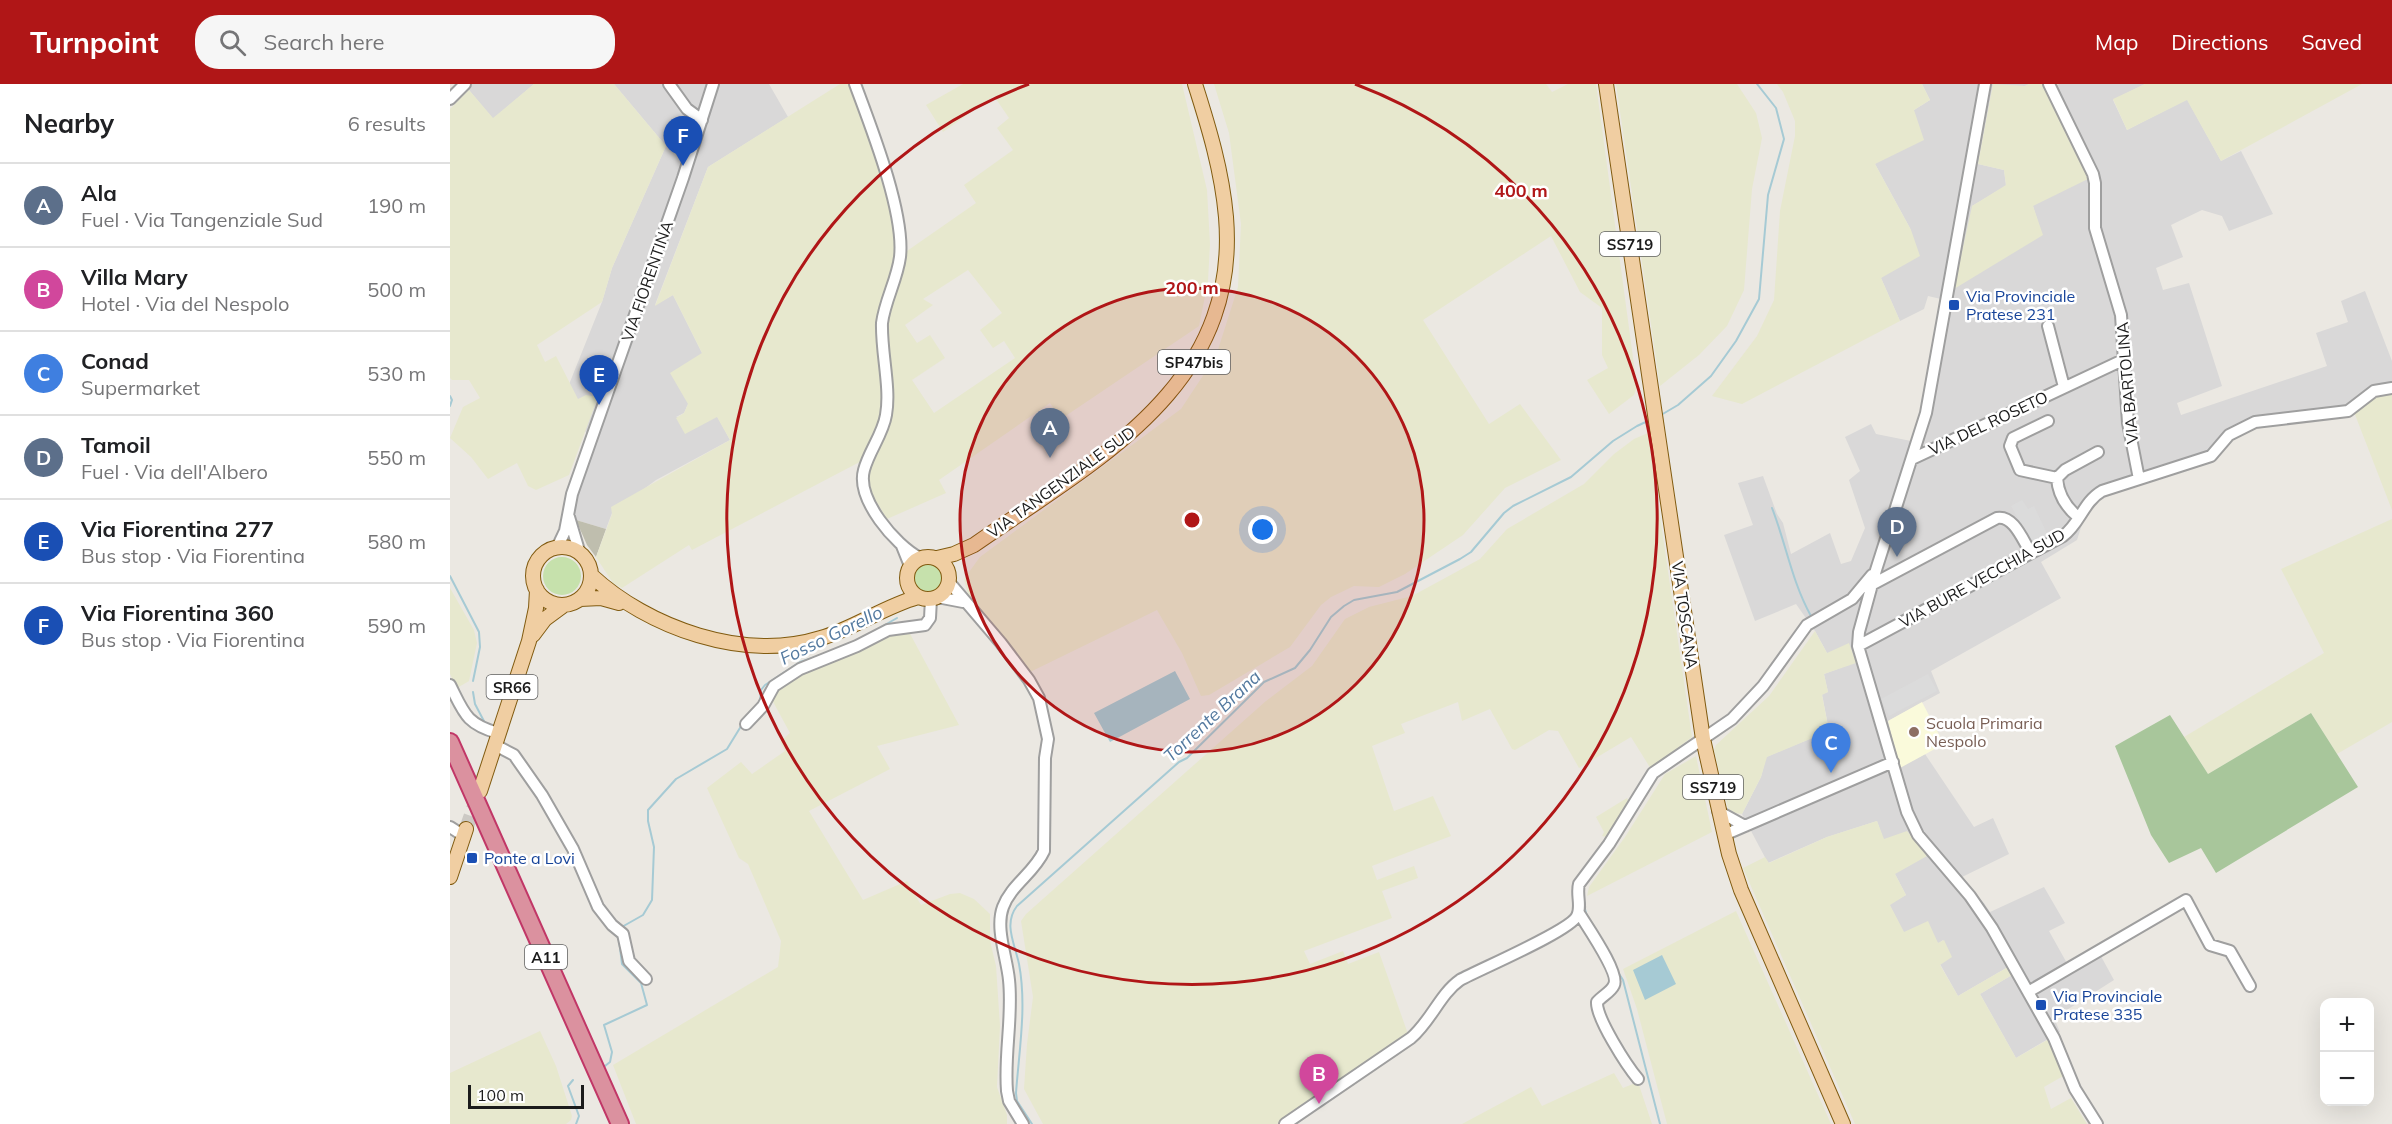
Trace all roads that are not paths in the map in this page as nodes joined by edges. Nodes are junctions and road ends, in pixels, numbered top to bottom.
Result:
1 (465, 84) edge
2 (669, 84) edge
3 (713, 84) edge
4 (855, 84) edge
5 (1195, 84) edge
6 (1606, 84) edge
7 (1985, 84) edge
8 (2049, 84) edge
9 (450, 99) edge
10 (702, 120) junction
11 (2048, 326) dead end
12 (2125, 359) junction
13 (2064, 387) junction
14 (2392, 388) edge
15 (2048, 421) dead end
16 (2098, 452) dead end
17 (1912, 459) junction
18 (2058, 478) junction
19 (2139, 479) junction
20 (568, 511) junction
21 (2078, 517) junction
22 (974, 545) junction
23 (557, 548) junction
24 (2031, 553) junction
25 (580, 554) junction
26 (937, 558) junction
27 (915, 562) junction
28 (1876, 570) junction
29 (591, 575) junction
30 (949, 580) junction
31 (906, 582) junction
32 (1873, 584) junction
33 (537, 590) junction
34 (928, 598) junction
35 (580, 599) junction
36 (964, 602) junction
37 (564, 605) junction
38 (632, 606) junction
39 (877, 612) junction
40 (529, 641) junction
41 (1858, 646) junction
42 (450, 685) edge
43 (746, 724) dead end
44 (497, 739) junction
45 (1703, 739) junction
46 (450, 742) edge
47 (1893, 762) junction
48 (450, 768) edge
49 (480, 791) tunnel mouth
50 (1718, 811) junction
51 (1745, 826) junction
52 (450, 827) edge
53 (465, 833) joint
54 (1724, 835) junction
55 (450, 841) edge
56 (455, 858) edge
57 (450, 876) edge
58 (1578, 913) junction
59 (646, 979) dead end
60 (2250, 986) dead end
61 (2028, 992) junction
62 (1638, 1079) dead end
63 (608, 1124) edge
64 (620, 1124) edge
65 (1023, 1124) edge
66 (1285, 1124) edge
67 (1843, 1124) edge
68 (2097, 1124) edge

1 - 9 street
2 - 10 street
3 - 10 street, VIA FIORENTINA
4 - 27 street
5 - 22 main road, VIA TANGENZIALE SUD / SP47bis
6 - 45 main road, VIA TOSCANA / SS719
7 - 17 street
8 - 12 street, VIA BARTOLINA
10 - 20 street, VIA FIORENTINA
11 - 13 street, VIA DEL ROSETO
12 - 13 street, VIA DEL ROSETO
12 - 19 street, VIA BARTOLINA
13 - 17 street, VIA DEL ROSETO
14 - 19 street, VIA BURE VECCHIA SUD
15 - 18 street
16 - 18 street
17 - 28 street
18 - 21 street
19 - 21 street, VIA BURE VECCHIA SUD
20 - 23 street, VIA FIORENTINA
20 - 25 street
21 - 24 street, VIA BURE VECCHIA SUD
22 - 26 main road, VIA TANGENZIALE SUD / SP47bis
22 - 30 main road, VIA TANGENZIALE SUD / SP47bis
23 - 25 main road
23 - 33 main road
24 - 32 street
24 - 41 street, VIA BURE VECCHIA SUD
25 - 29 main road
26 - 27 main road, VIA TANGENZIALE SUD / SP47bis
26 - 30 main road
27 - 31 main road
28 - 32 street
28 - 45 street
29 - 35 main road
29 - 38 main road
30 - 34 main road, VIA TANGENZIALE SUD / SP47bis
30 - 36 street
31 - 34 main road
31 - 39 main road
32 - 41 street
33 - 37 main road
33 - 40 main road, SR66
34 - 36 street
34 - 39 main road
34 - 43 street
35 - 37 main road
35 - 38 main road
36 - 65 street
37 - 40 main road, SR66
38 - 39 main road
40 - 44 main road, SR66
41 - 47 street
42 - 44 street
44 - 49 main road, SR66
44 - 59 street
45 - 50 main road, VIA TOSCANA / SS719
45 - 58 street
46 - 64 highway, A11
47 - 51 street
47 - 61 street
48 - 63 highway, A11
50 - 51 street
50 - 54 main road, VIA TOSCANA / SS719
51 - 54 street
52 - 53 street
53 - 56 main road
54 - 67 main road, VIA TOSCANA / SS719
55 - 56 street
56 - 57 main road
58 - 62 street
58 - 66 street
60 - 61 street
61 - 68 street

